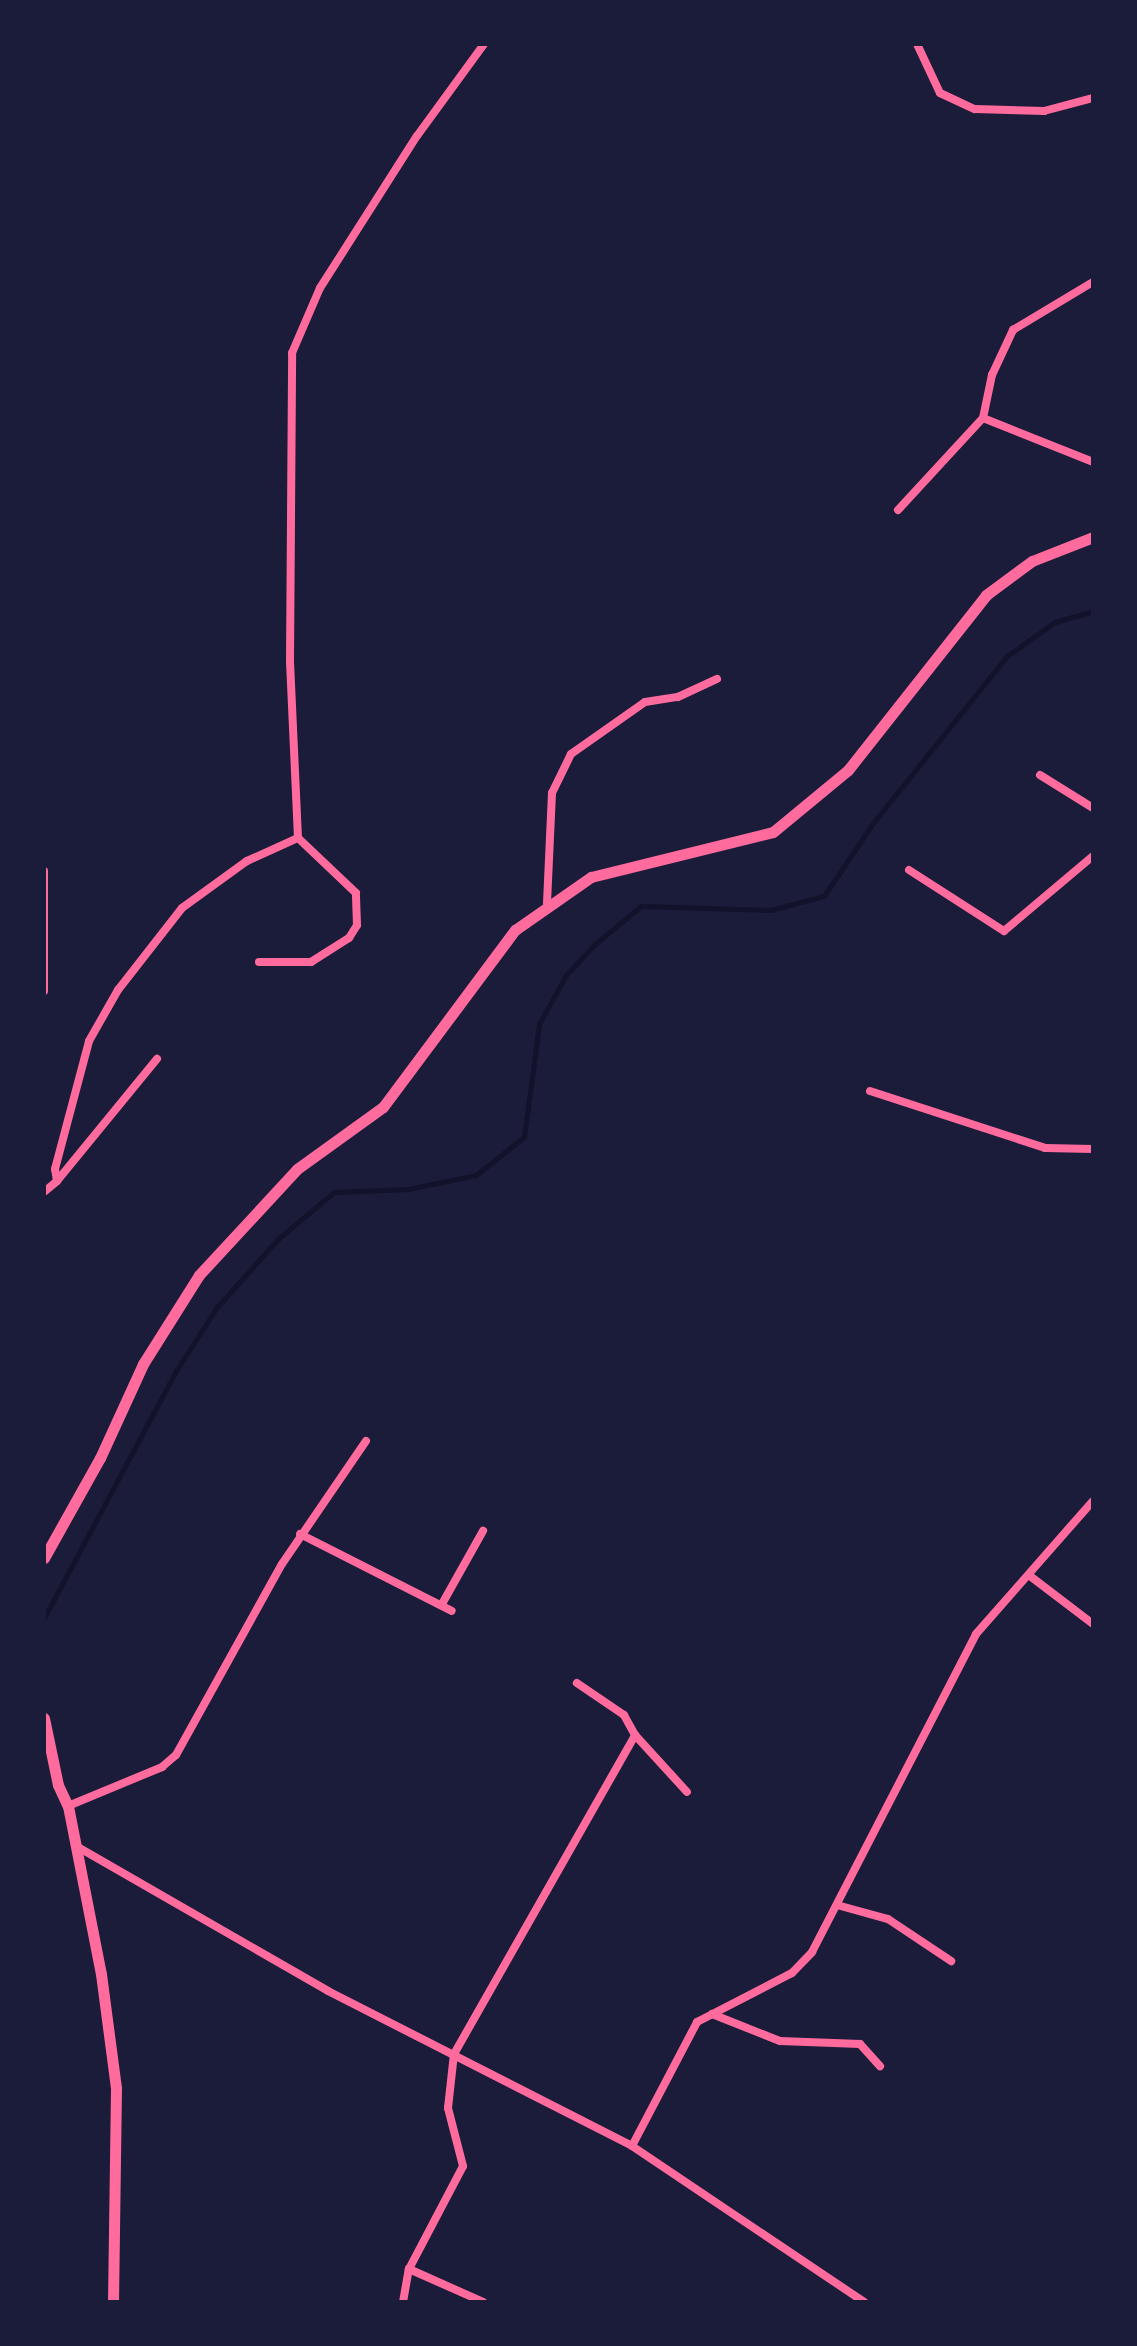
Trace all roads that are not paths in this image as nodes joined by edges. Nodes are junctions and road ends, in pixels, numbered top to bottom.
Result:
1 (484, 44) edge
2 (917, 44) edge
3 (1093, 98) edge
4 (1093, 282) edge
5 (983, 418) junction
6 (1093, 462) edge
7 (898, 510) dead end
8 (1093, 537) edge
9 (717, 679) dead end
10 (1040, 775) dead end
11 (1093, 808) edge
12 (298, 838) junction
13 (1093, 856) edge
14 (909, 870) dead end
15 (44, 871) edge
16 (547, 903) junction
17 (259, 962) dead end
18 (44, 991) edge
19 (157, 1059) dead end
20 (870, 1091) dead end
21 (1093, 1149) edge
22 (57, 1181) junction
23 (44, 1192) edge
24 (366, 1441) dead end
25 (1093, 1501) edge
26 (483, 1531) dead end
27 (300, 1534) junction
28 (44, 1558) edge
29 (1030, 1576) junction
30 (442, 1604) junction
31 (452, 1611) dead end
32 (1093, 1624) edge
33 (577, 1683) dead end
34 (44, 1718) edge
35 (635, 1735) junction
36 (687, 1792) dead end
37 (68, 1806) junction
38 (76, 1846) junction
39 (837, 1905) junction
40 (951, 1961) dead end
41 (712, 2014) junction
42 (454, 2054) junction
43 (880, 2066) dead end
44 (632, 2146) junction
45 (409, 2269) junction
46 (113, 2302) edge
47 (403, 2302) edge
48 (483, 2302) edge
49 (864, 2302) edge

1 - 12 street
2 - 3 street
4 - 5 street
5 - 6 street
5 - 7 street
8 - 16 street
9 - 16 street
10 - 11 street
12 - 17 street
12 - 22 street
13 - 14 street
15 - 18 street
16 - 28 street
19 - 22 street
20 - 21 street
22 - 23 street
24 - 27 street
25 - 29 street
26 - 30 street
27 - 30 street
27 - 37 street
29 - 32 street
29 - 39 street
30 - 31 street
33 - 35 street
34 - 37 street
35 - 36 street
35 - 42 street
37 - 38 street
38 - 42 street
38 - 46 street
39 - 40 street
39 - 41 street
41 - 43 street
41 - 44 street
42 - 44 street
42 - 45 street
44 - 49 street
45 - 47 street
45 - 48 street

